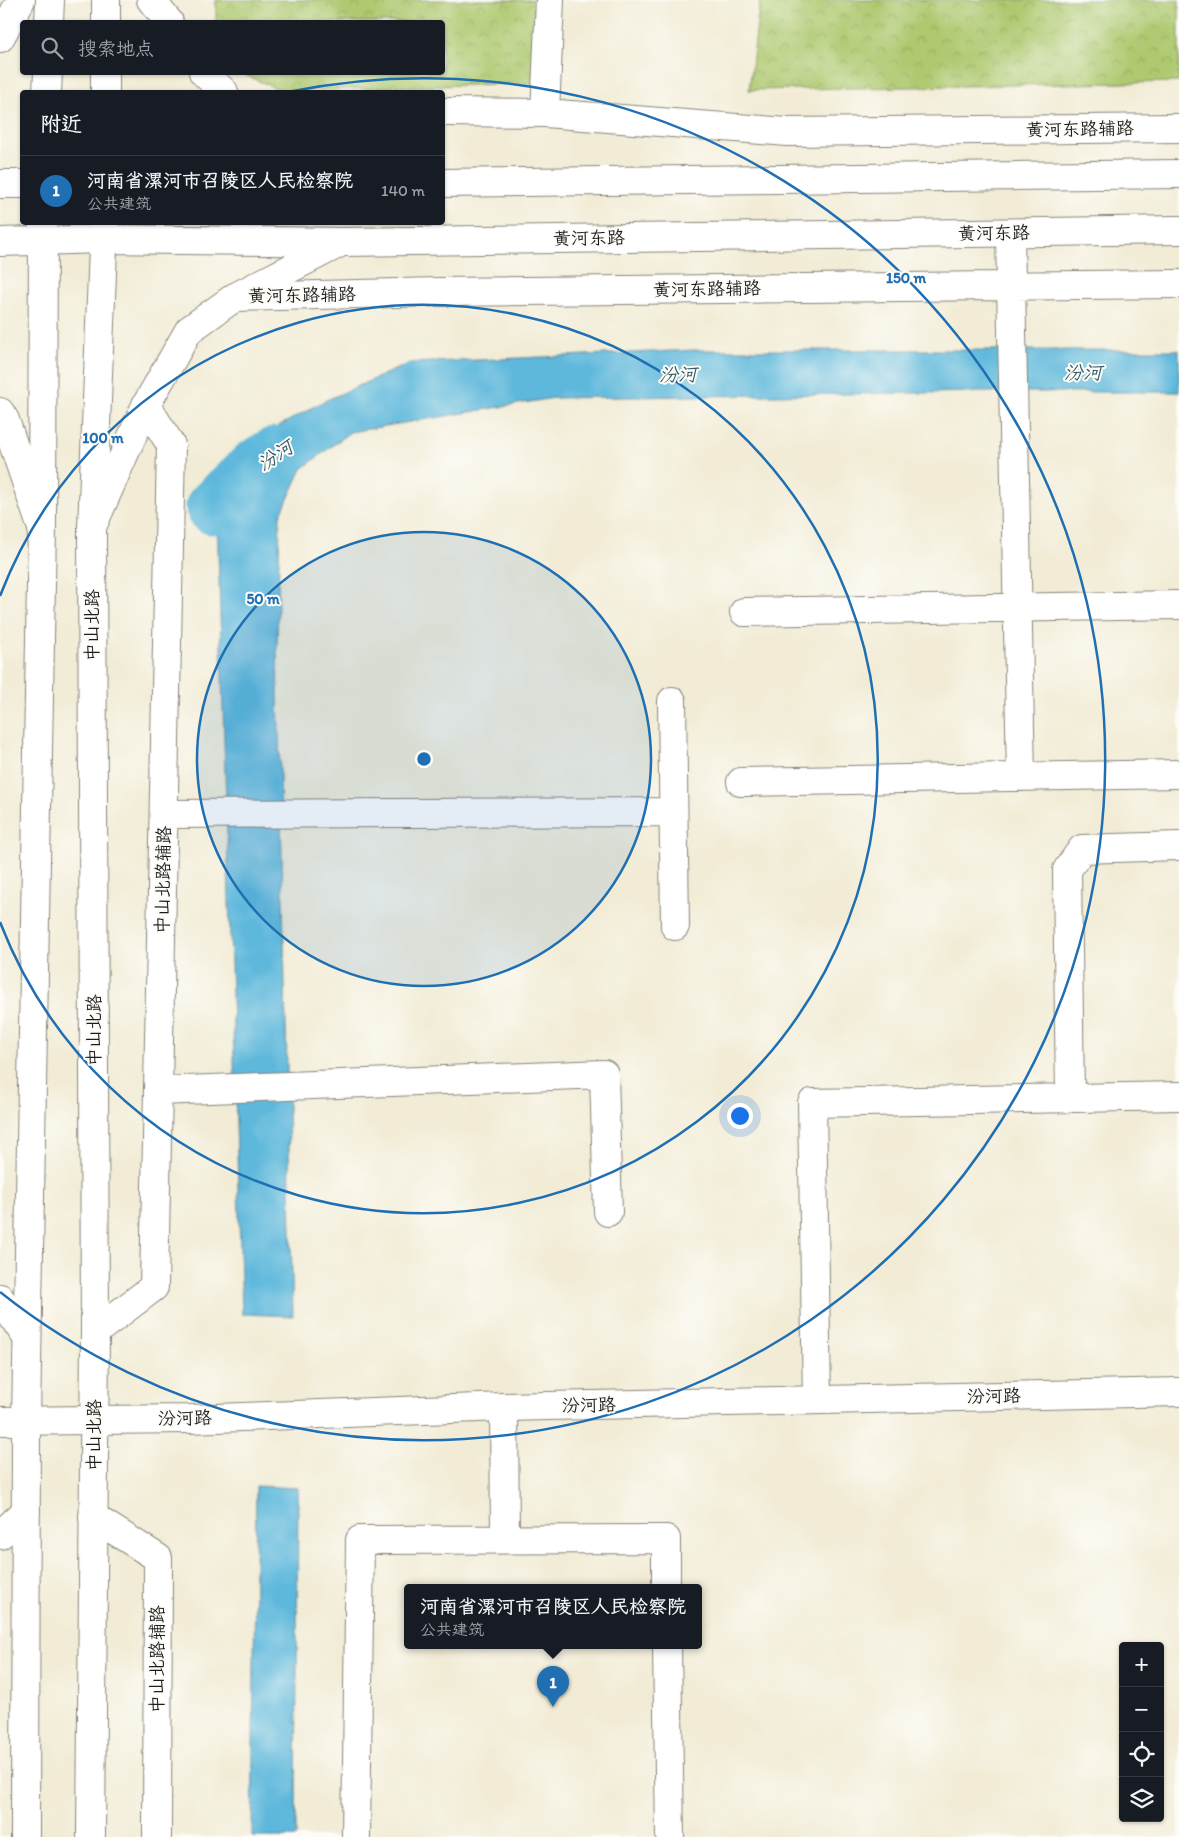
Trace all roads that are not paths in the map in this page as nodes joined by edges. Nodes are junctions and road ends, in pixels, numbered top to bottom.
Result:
1 (6, 0) edge
2 (21, 0) edge
3 (50, 0) edge
4 (106, 0) edge
5 (151, 0) edge
6 (169, 0) edge
7 (550, 0) edge
8 (49, 20) edge
9 (106, 20) edge
10 (167, 20) edge
11 (169, 20) edge
12 (3, 33) edge
13 (48, 75) edge
14 (105, 75) edge
15 (206, 75) edge
16 (47, 90) edge
17 (105, 90) edge
18 (222, 90) edge
19 (445, 112) edge
20 (545, 113) junction
21 (1179, 128) edge
22 (1179, 174) edge
23 (445, 183) edge
24 (0, 184) edge
25 (20, 184) edge
26 (1179, 230) edge
27 (42, 231) edge
28 (104, 231) edge
29 (1010, 233) junction
30 (0, 242) edge
31 (344, 242) junction
32 (1179, 284) edge
33 (1011, 286) junction
34 (234, 296) junction
35 (146, 405) junction
36 (2, 423) edge
37 (42, 528) junction
38 (92, 528) junction
39 (1179, 605) edge
40 (1017, 608) junction
41 (744, 612) dead end
42 (672, 701) dead end
43 (1179, 774) edge
44 (1021, 777) junction
45 (741, 782) dead end
46 (673, 812) junction
47 (164, 814) junction
48 (1179, 846) edge
49 (675, 926) dead end
50 (159, 1091) junction
51 (1179, 1096) edge
52 (1070, 1098) junction
53 (608, 1212) dead end
54 (0, 1298) edge
55 (95, 1332) junction
56 (27, 1338) junction
57 (1179, 1392) edge
58 (817, 1400) junction
59 (504, 1407) junction
60 (94, 1420) junction
61 (13, 1421) edge
62 (26, 1511) junction
63 (93, 1517) junction
64 (0, 1535) edge
65 (505, 1538) junction
66 (666, 1584) edge
67 (667, 1649) edge
68 (25, 1837) edge
69 (91, 1837) edge
70 (157, 1837) edge
71 (356, 1837) edge
72 (670, 1837) edge

1 - 12 street
2 - 12 street
3 - 8 street
4 - 9 street
5 - 10 street
6 - 11 street
7 - 20 street
13 - 16 street
14 - 17 street
15 - 18 street
19 - 20 street, 黄河东路辅路
20 - 21 street, 黄河东路辅路
22 - 23 street
24 - 25 street
26 - 29 street, 黄河东路
27 - 28 street, 黄河东路
27 - 30 street, 黄河东路
27 - 37 street
28 - 31 street, 黄河东路
28 - 38 street, 中山北路
29 - 31 street, 黄河东路
29 - 33 street
31 - 34 street
32 - 33 street, 黄河东路辅路
33 - 34 street, 黄河东路辅路
33 - 40 street
34 - 35 street
35 - 38 street
35 - 47 street, 中山北路辅路
36 - 37 street
37 - 56 street
38 - 55 street, 中山北路
39 - 40 street
40 - 41 street
40 - 44 street
42 - 46 street
43 - 44 street
44 - 45 street
46 - 47 street
46 - 49 street
47 - 50 street, 中山北路辅路
48 - 52 street
50 - 53 street
50 - 55 street, 中山北路辅路
51 - 52 street
52 - 58 street
54 - 56 street
55 - 60 street, 中山北路
56 - 61 street
57 - 58 street, 汾河路
58 - 59 street, 汾河路
59 - 60 street, 汾河路
59 - 65 street
60 - 61 street, 汾河路
60 - 63 street, 中山北路
61 - 62 street
62 - 64 street
62 - 68 street
63 - 69 street, 中山北路
63 - 70 street, 中山北路辅路
65 - 66 street
65 - 71 street
67 - 72 street

